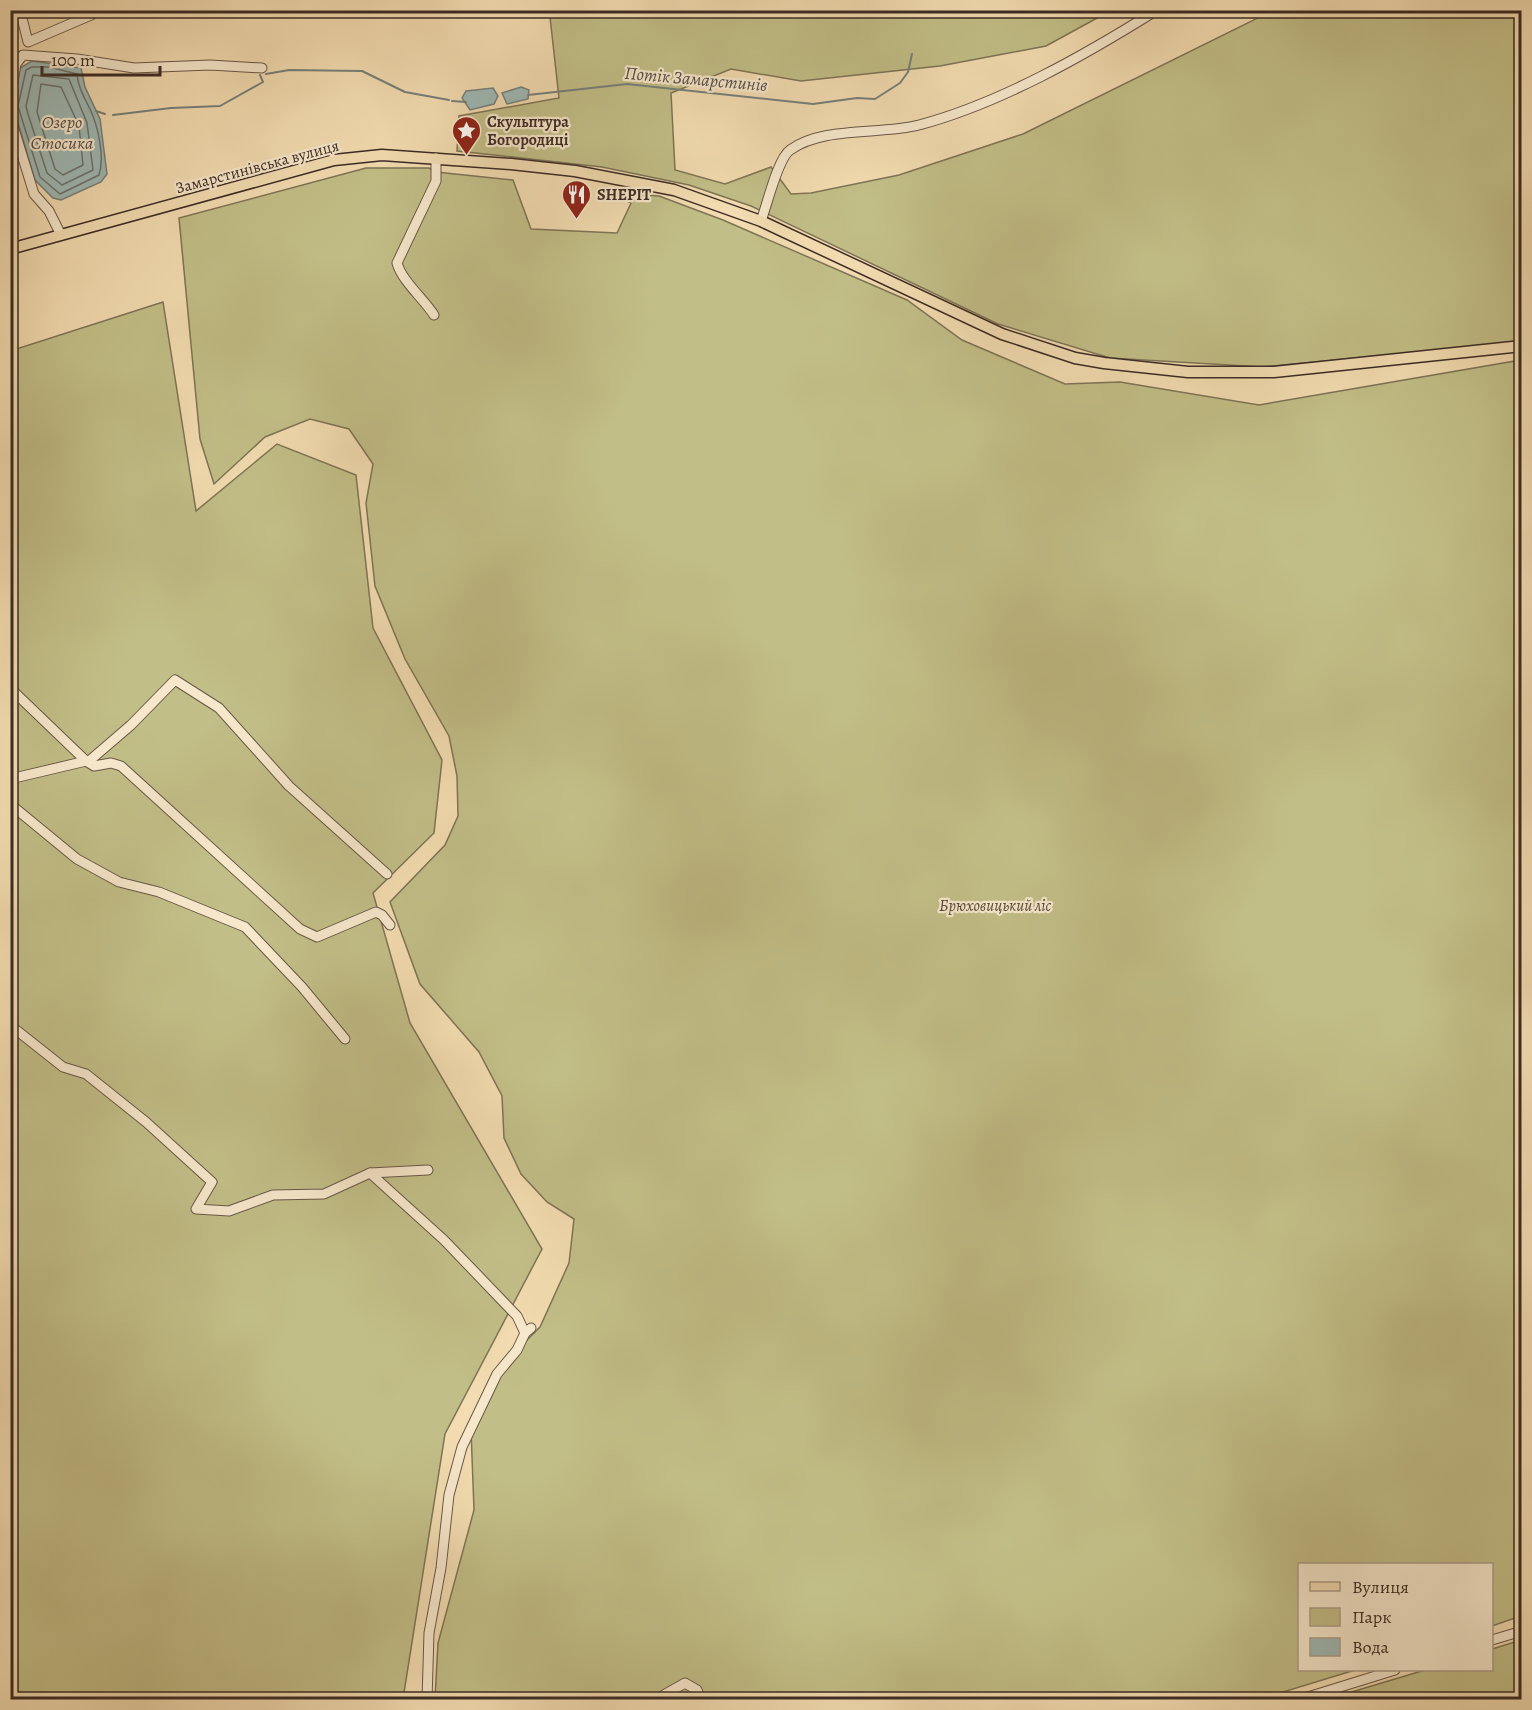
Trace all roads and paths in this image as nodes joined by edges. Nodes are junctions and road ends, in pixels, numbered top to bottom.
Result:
1 (20, 10) edge
2 (95, 10) edge
3 (1157, 10) edge
4 (261, 68) dead end
5 (10, 99) edge
6 (10, 116) edge
7 (436, 158) junction
8 (761, 221) junction
9 (61, 235) junction
10 (10, 249) edge
11 (434, 315) dead end
12 (1521, 346) edge
13 (10, 688) edge
14 (87, 762) junction
15 (10, 779) edge
16 (10, 804) edge
17 (387, 874) dead end
18 (390, 925) dead end
19 (10, 1025) edge
20 (345, 1039) dead end
21 (428, 1170) dead end
22 (370, 1173) junction
23 (1521, 1630) edge
24 (1493, 1639) edge
25 (1392, 1671) edge
26 (427, 1700) edge
27 (655, 1700) edge
28 (701, 1700) edge
29 (1298, 1700) edge

1 - 2 street
3 - 8 street
4 - 5 street
6 - 9 street
7 - 8 main road, Замарстинівська вулиця
7 - 9 main road, Замарстинівська вулиця
7 - 11 street
8 - 12 main road, Замарстинівська вулиця
9 - 10 main road, Замарстинівська вулиця
13 - 14 street
14 - 15 street
14 - 17 street
14 - 18 street
16 - 20 street
19 - 22 street
21 - 22 street
22 - 26 street
23 - 24 street
25 - 29 street
27 - 28 street

